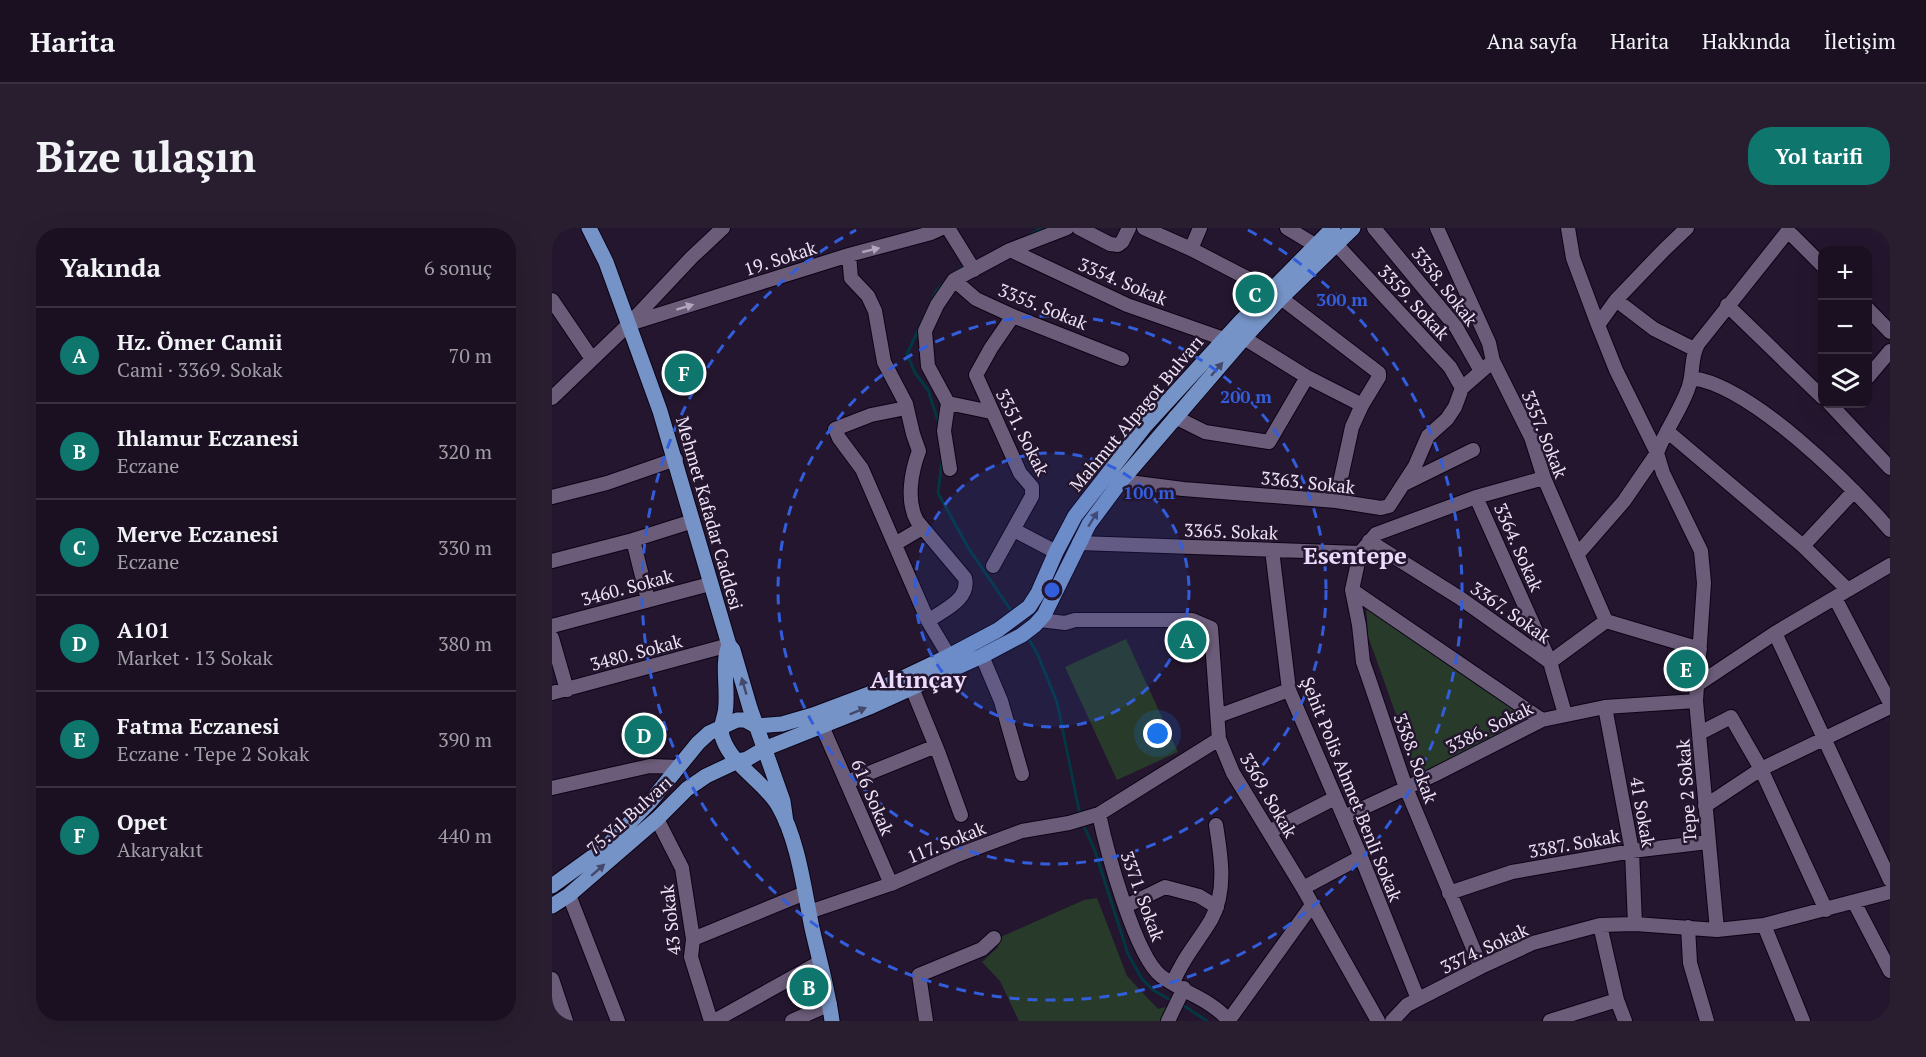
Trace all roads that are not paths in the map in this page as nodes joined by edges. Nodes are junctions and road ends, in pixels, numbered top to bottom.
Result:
1 (589, 228) edge
2 (723, 228) edge
3 (1066, 228) edge
4 (1079, 228) edge
5 (1130, 228) edge
6 (1144, 228) edge
7 (1200, 228) edge
8 (1287, 228) edge
9 (1334, 228) edge
10 (1353, 228) edge
11 (1374, 228) edge
12 (1437, 228) edge
13 (1568, 228) edge
14 (1687, 228) edge
15 (934, 230) edge
16 (1788, 230) edge
17 (951, 233) edge
18 (1336, 244) junction
19 (1315, 245) junction
20 (1191, 249) junction
21 (1010, 250) junction
22 (849, 255) junction
23 (1818, 261) edge
24 (972, 267) junction
25 (954, 280) junction
26 (1277, 295) junction
27 (1616, 300) junction
28 (552, 301) edge
29 (1727, 305) junction
30 (1872, 313) edge
31 (1013, 316) junction
32 (629, 324) junction
33 (1598, 325) junction
34 (1890, 332) edge
35 (1244, 338) junction
36 (1224, 339) junction
37 (1694, 349) junction
38 (1890, 351) edge
39 (592, 359) junction
40 (1122, 359) dead end
41 (1493, 361) junction
42 (1481, 371) junction
43 (1872, 372) edge
44 (1306, 377) junction
45 (1692, 378) junction
46 (1462, 388) junction
47 (1818, 393) edge
48 (552, 398) edge
49 (948, 403) junction
50 (1362, 405) junction
51 (906, 408) junction
52 (1840, 408) edge
53 (992, 412) junction
54 (1174, 417) junction
55 (1667, 431) junction
56 (1473, 450) dead end
57 (1657, 453) junction
58 (676, 459) junction
59 (1890, 468) edge
60 (950, 469) dead end
61 (1544, 478) junction
62 (1121, 481) junction
63 (1404, 484) junction
64 (1854, 491) junction
65 (1476, 496) junction
66 (552, 497) edge
67 (1336, 501) junction
68 (1887, 520) edge
69 (693, 521) junction
70 (922, 528) junction
71 (1014, 530) junction
72 (633, 540) junction
73 (1369, 542) junction
74 (1079, 543) junction
75 (895, 544) junction
76 (1803, 546) junction
77 (1272, 550) junction
78 (1056, 552) junction
79 (1360, 554) junction
80 (1577, 555) junction
81 (552, 561) edge
82 (1890, 565) edge
83 (993, 566) dead end
84 (710, 584) junction
85 (1352, 590) junction
86 (1848, 590) junction
87 (1834, 598) junction
88 (648, 600) junction
89 (1041, 618) junction
90 (928, 621) junction
91 (1606, 621) junction
92 (552, 626) edge
93 (1775, 633) junction
94 (552, 638) edge
95 (729, 645) junction
96 (1700, 649) junction
97 (949, 656) junction
98 (982, 656) junction
99 (1550, 662) junction
100 (1698, 685) junction
101 (912, 688) junction
102 (567, 690) junction
103 (1289, 690) junction
104 (552, 693) edge
105 (1696, 701) junction
106 (1890, 705) edge
107 (1605, 707) junction
108 (1566, 714) junction
109 (1218, 716) junction
110 (1542, 720) junction
111 (721, 726) junction
112 (756, 726) junction
113 (822, 726) junction
114 (1700, 733) junction
115 (1824, 737) junction
116 (1219, 739) junction
117 (936, 746) junction
118 (764, 749) junction
119 (738, 761) junction
120 (679, 767) junction
121 (1761, 769) junction
122 (1022, 774) dead end
123 (848, 782) junction
124 (552, 788) edge
125 (1406, 788) junction
126 (1335, 798) junction
127 (1705, 806) junction
128 (1099, 814) junction
129 (961, 815) dead end
130 (1344, 817) junction
131 (657, 819) junction
132 (786, 822) junction
133 (1216, 825) dead end
134 (1269, 832) junction
135 (1708, 842) junction
136 (1632, 851) junction
137 (1360, 857) junction
138 (1890, 880) edge
139 (891, 884) junction
140 (552, 886) edge
141 (1303, 888) junction
142 (1890, 892) edge
143 (805, 893) junction
144 (1449, 893) junction
145 (569, 895) junction
146 (1854, 902) junction
147 (1312, 904) junction
148 (552, 906) edge
149 (1126, 906) junction
150 (1217, 906) junction
151 (1826, 910) junction
152 (809, 912) junction
153 (1635, 924) junction
154 (1600, 925) junction
155 (1764, 925) junction
156 (1688, 927) junction
157 (1717, 930) junction
158 (994, 938) dead end
159 (693, 939) junction
160 (820, 962) junction
161 (1481, 967) junction
162 (1890, 971) edge
163 (552, 979) edge
164 (1178, 986) junction
165 (1418, 999) junction
166 (1617, 1000) junction
167 (830, 1004) junction
168 (1170, 1014) edge
169 (1703, 1020) edge
170 (566, 1021) edge
171 (618, 1021) edge
172 (712, 1021) edge
173 (792, 1021) edge
174 (832, 1021) edge
175 (926, 1021) edge
176 (1229, 1021) edge
177 (1378, 1021) edge
178 (1392, 1021) edge
179 (1550, 1021) edge
180 (1625, 1021) edge
181 (1803, 1021) edge

1 - 32 main road, Mehmet Kafadar Caddesi
2 - 32 street
3 - 21 street
4 - 5 street
6 - 20 street
7 - 20 street
8 - 19 street
9 - 19 main road, Mahmut Alpagot Bulvarı
10 - 18 main road, Mahmut Alpagot Bulvarı
11 - 42 street, 3358. Sokak
12 - 41 street, 3357. Sokak
13 - 33 street, Tepe 2 Sokak
14 - 27 street
22 -> 15 street, 19. Sokak
16 - 23 street
16 - 29 street
17 - 24 street
18 - 26 main road, Mahmut Alpagot Bulvarı
18 - 46 street, 3359. Sokak
19 - 26 main road, Mahmut Alpagot Bulvarı
20 - 26 street
21 - 24 street
21 - 36 street, 3354. Sokak
32 -> 22 street, 19. Sokak
22 - 51 street
24 - 25 street
25 - 31 street, 3355. Sokak
25 - 49 street
26 - 35 main road, Mahmut Alpagot Bulvarı
26 - 36 main road, Mahmut Alpagot Bulvarı
26 - 50 street
27 - 33 street
27 - 37 street
28 - 39 street
29 - 37 street
29 - 47 street
30 - 34 street
31 - 40 street, 3355. Sokak
31 - 53 street, 3351. Sokak
32 - 39 street
32 - 58 main road, Mehmet Kafadar Caddesi
33 - 57 street, Tepe 2 Sokak
35 - 44 street
54 -> 35 main road, Mahmut Alpagot Bulvarı
36 - 78 main road, Mahmut Alpagot Bulvarı
37 - 45 street
38 - 43 street
39 - 48 street
41 - 42 street
41 - 61 street, 3357. Sokak
42 - 46 street
44 - 50 street
44 - 54 street
45 - 55 street
45 - 64 street
46 - 63 street
49 - 53 street
49 - 60 street
50 - 67 street
51 - 70 street
51 - 75 street
52 - 59 street
53 - 71 street, 3351. Sokak
54 - 62 main road, Mahmut Alpagot Bulvarı
55 - 57 street
55 - 76 street
56 - 63 street, 3363. Sokak
57 - 80 street
57 - 96 street, Tepe 2 Sokak
58 - 66 street
58 - 69 main road, Mehmet Kafadar Caddesi
61 - 65 street
61 - 80 street, 3357. Sokak
62 - 67 street, 3363. Sokak
74 -> 62 main road, Mahmut Alpagot Bulvarı
63 - 67 street, 3363. Sokak
64 - 68 street
64 - 76 street
65 - 73 street
65 - 99 street, 3364. Sokak
69 - 72 street
69 - 84 main road, Mehmet Kafadar Caddesi
70 - 75 street
70 - 90 street
71 - 78 street
71 - 83 street, 3351. Sokak
72 - 81 street
72 - 88 street
73 - 79 street
73 - 99 street, 3367. Sokak
74 - 77 street, 3365. Sokak
74 - 89 main road, Mahmut Alpagot Bulvarı
75 - 90 street
76 - 86 street
77 - 79 street, 3365. Sokak
77 - 103 street, Şehit Polis Ahmet Benli Sokak
78 - 97 main road, Mahmut Alpagot Bulvarı
79 - 85 street, 3388. Sokak
80 - 91 street, 3357. Sokak
82 - 86 street
84 - 88 street, 3460. Sokak
84 - 95 main road, Mehmet Kafadar Caddesi
85 - 110 street
85 - 125 street, 3388. Sokak
86 - 87 street
87 - 93 street
87 - 106 street
88 - 92 street, 3460. Sokak
89 - 98 main road
89 - 109 street, 3369. Sokak
90 - 97 street
91 - 96 street
91 - 99 street, 3367. Sokak
93 - 100 street
93 - 115 street
94 - 102 street
95 - 102 street, 3480. Sokak
95 - 111 main road, Mehmet Kafadar Caddesi
112 -> 95 main road, Mehmet Kafadar Caddesi
96 - 100 street, Tepe 2 Sokak
97 - 112 main road, Mahmut Alpagot Bulvarı
98 - 101 main road
98 - 122 street
99 - 108 street, 3364. Sokak
100 - 105 street, Tepe 2 Sokak
113 -> 101 main road
101 - 117 street
102 - 104 street, 3480. Sokak
103 - 109 street
103 - 126 street, Şehit Polis Ahmet Benli Sokak
105 - 107 street, 3386. Sokak
105 - 114 street, Tepe 2 Sokak
106 - 115 street
107 - 108 street, 3386. Sokak
107 - 136 street, 41 Sokak
108 - 110 street, 3386. Sokak
109 - 116 street, 3369. Sokak
110 - 125 street, 3386. Sokak
111 - 112 main road
111 - 119 main road, Mehmet Kafadar Caddesi
111 - 120 main road, 75.Yıl Bulvarı
112 - 118 main road, Mehmet Kafadar Caddesi
113 - 118 main road
113 - 123 street, 616 Sokak
114 - 121 street
114 - 127 street, Tepe 2 Sokak
115 - 121 street
115 - 138 street
116 - 128 street, 117. Sokak
116 - 134 street, 3369. Sokak
117 - 123 street
117 - 129 street
118 - 119 main road
118 - 132 main road, Mehmet Kafadar Caddesi
119 - 131 main road, 75.Yıl Bulvarı
119 - 132 main road, Mehmet Kafadar Caddesi
120 - 124 street
120 - 140 main road, 75.Yıl Bulvarı
121 - 127 street
121 - 151 street
123 - 139 street, 616 Sokak
125 - 130 street, 3386. Sokak
125 - 144 street, 3388. Sokak
126 - 130 street, Şehit Polis Ahmet Benli Sokak
126 - 134 street
127 - 135 street, Tepe 2 Sokak
128 - 139 street, 117. Sokak
128 - 149 street, 3371. Sokak
130 - 137 street, Şehit Polis Ahmet Benli Sokak
145 -> 131 main road, 75.Yıl Bulvarı
131 - 159 street, 43 Sokak
132 - 143 main road, Mehmet Kafadar Caddesi
133 - 150 street
134 - 141 street, 3369. Sokak
135 - 136 street, 3387. Sokak
135 - 157 street, Tepe 2 Sokak
136 - 144 street, 3387. Sokak
136 - 153 street, 41 Sokak
137 - 141 street
137 - 165 street, Şehit Polis Ahmet Benli Sokak
139 - 152 street, 117. Sokak
141 - 147 street, 3369. Sokak
142 - 146 street, 3374. Sokak
143 - 152 main road, Mehmet Kafadar Caddesi
143 - 159 street
144 - 161 street, 3388. Sokak
145 - 148 main road, 75.Yıl Bulvarı
145 - 171 street
146 - 151 street, 3374. Sokak
146 - 162 street
147 - 176 street
147 - 177 street, 3369. Sokak
149 - 150 street
149 - 164 street, 3371. Sokak
150 - 164 street
151 - 155 street, 3374. Sokak
152 - 160 main road, Mehmet Kafadar Caddesi
153 - 154 street, 3374. Sokak
153 - 156 street, 3374. Sokak
154 - 161 street, 3374. Sokak
154 - 166 street
155 - 157 street, 3374. Sokak
155 - 181 street
156 - 157 street, 3374. Sokak
156 - 169 street
158 - 175 street
159 - 172 street, 43 Sokak
160 - 167 main road, Mehmet Kafadar Caddesi
160 - 172 street
161 - 165 street, 3374. Sokak
163 - 170 street
164 - 168 street
164 - 176 street, 3371. Sokak
165 - 178 street, 3374. Sokak
166 - 179 street
166 - 180 street
167 - 173 street
167 - 174 main road, Mehmet Kafadar Caddesi

